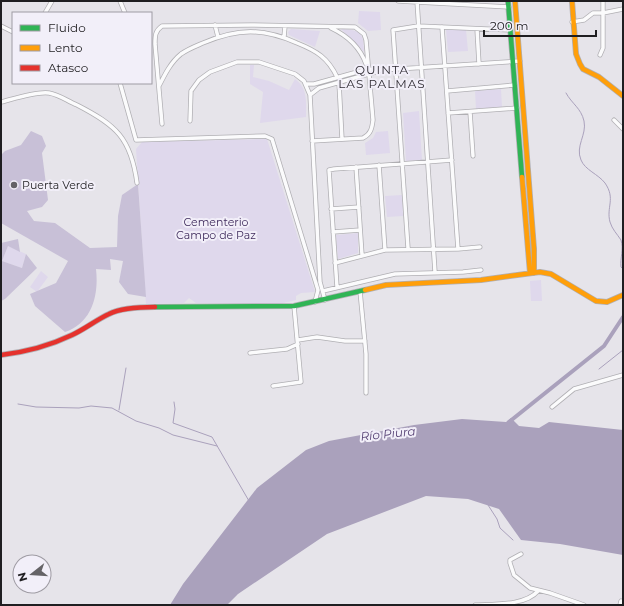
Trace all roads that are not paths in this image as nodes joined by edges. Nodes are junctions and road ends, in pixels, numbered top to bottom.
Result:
1 (52, 1) edge
2 (120, 1) edge
3 (398, 1) edge
4 (500, 1) edge
5 (508, 1) edge
6 (515, 1) edge
7 (572, 1) edge
8 (603, 1) edge
9 (417, 2) edge
10 (500, 6) junction
11 (509, 7) junction
12 (623, 9) edge
13 (46, 12) edge
14 (125, 12) edge
15 (603, 13) junction
16 (572, 22) junction
17 (215, 25) junction
18 (1, 26) edge
19 (285, 26) junction
20 (418, 26) junction
21 (329, 27) junction
22 (442, 27) junction
23 (477, 29) junction
24 (510, 30) junction
25 (12, 32) edge
26 (218, 37) junction
27 (284, 37) junction
28 (600, 55) dead end
29 (513, 61) junction
30 (520, 61) junction
31 (479, 64) junction
32 (445, 66) junction
33 (421, 68) junction
34 (368, 69) junction
35 (396, 69) junction
36 (382, 70) junction
37 (369, 75) junction
38 (337, 77) junction
39 (339, 83) junction
40 (120, 84) edge
41 (306, 84) junction
42 (515, 85) junction
43 (159, 86) junction
44 (447, 91) junction
45 (310, 95) junction
46 (623, 96) edge
47 (1, 102) edge
48 (517, 108) junction
49 (470, 112) junction
50 (448, 114) junction
51 (614, 120) dead end
52 (190, 121) dead end
53 (162, 124) dead end
54 (623, 129) edge
55 (342, 139) junction
56 (312, 141) junction
57 (473, 156) dead end
58 (452, 160) junction
59 (428, 161) junction
60 (402, 164) junction
61 (379, 165) junction
62 (356, 167) junction
63 (136, 183) dead end
64 (359, 207) junction
65 (331, 209) junction
66 (360, 230) junction
67 (333, 232) junction
68 (480, 247) dead end
69 (408, 248) junction
70 (433, 248) junction
71 (458, 249) junction
72 (386, 250) junction
73 (362, 255) junction
74 (335, 263) junction
75 (481, 270) dead end
76 (434, 272) junction
77 (532, 273) junction
78 (337, 287) junction
79 (323, 291) junction
80 (360, 291) junction
81 (621, 296) edge
82 (325, 300) junction
83 (315, 302) junction
84 (294, 306) junction
85 (298, 340) junction
86 (365, 341) junction
87 (298, 344) junction
88 (250, 353) dead end
89 (1, 356) edge
90 (623, 375) edge
91 (273, 386) dead end
92 (366, 393) dead end
93 (552, 407) dead end
94 (521, 554) dead end
95 (538, 591) junction
96 (518, 603) edge
97 (475, 605) edge
98 (584, 605) edge

1 - 13 street
2 - 14 street
3 - 9 street
4 - 10 street
5 - 11 street
6 - 30 street
7 - 16 street
8 - 15 street
9 - 10 street
9 - 20 street
10 - 11 street
11 - 24 street
12 - 15 street
15 - 16 street
15 - 28 street
16 - 46 street
17 - 19 street
17 - 26 street
17 - 43 street
18 - 25 street
19 - 21 street
19 - 27 street
20 - 22 street
20 - 33 street
20 - 35 street
21 - 34 street
21 - 34 street
22 - 23 street
22 - 32 street
23 - 24 street
23 - 31 street
24 - 29 street
26 - 27 street
26 - 43 street
27 - 38 street
29 - 30 street
29 - 31 street
29 - 42 street
30 - 77 street
31 - 32 street
32 - 33 street
32 - 44 street
33 - 35 street
33 - 59 street
34 - 36 street
34 - 37 street
34 - 38 street
35 - 36 street
35 - 60 street
36 - 37 street
37 - 39 street
37 - 55 street
38 - 41 street
39 - 45 street
39 - 55 street
40 - 83 street
41 - 45 street
41 - 52 street
42 - 44 street
42 - 48 street
43 - 53 street
44 - 50 street
45 - 56 street
47 - 63 street
48 - 49 street
48 - 77 street
49 - 50 street
49 - 57 street
50 - 58 street
51 - 54 street
55 - 56 street
56 - 79 street
58 - 59 street
58 - 71 street
59 - 60 street
59 - 70 street
60 - 61 street
60 - 69 street
61 - 62 street
61 - 72 street
62 - 64 street
62 - 65 street
64 - 65 street
64 - 66 street
65 - 67 street
66 - 67 street
66 - 73 street
67 - 74 street
68 - 71 street
69 - 70 street
69 - 72 street
70 - 71 street
70 - 76 street
72 - 73 street
73 - 74 street
74 - 78 street
75 - 76 street
76 - 78 street
77 - 80 street
77 - 81 street
78 - 79 street
79 - 82 street
80 - 82 street
80 - 86 street
82 - 83 street
83 - 84 street
84 - 85 street
84 - 89 street
85 - 86 street
85 - 87 street
86 - 92 street
87 - 88 street
87 - 91 street
90 - 93 street
94 - 95 street
95 - 96 street
95 - 98 street
96 - 97 street

